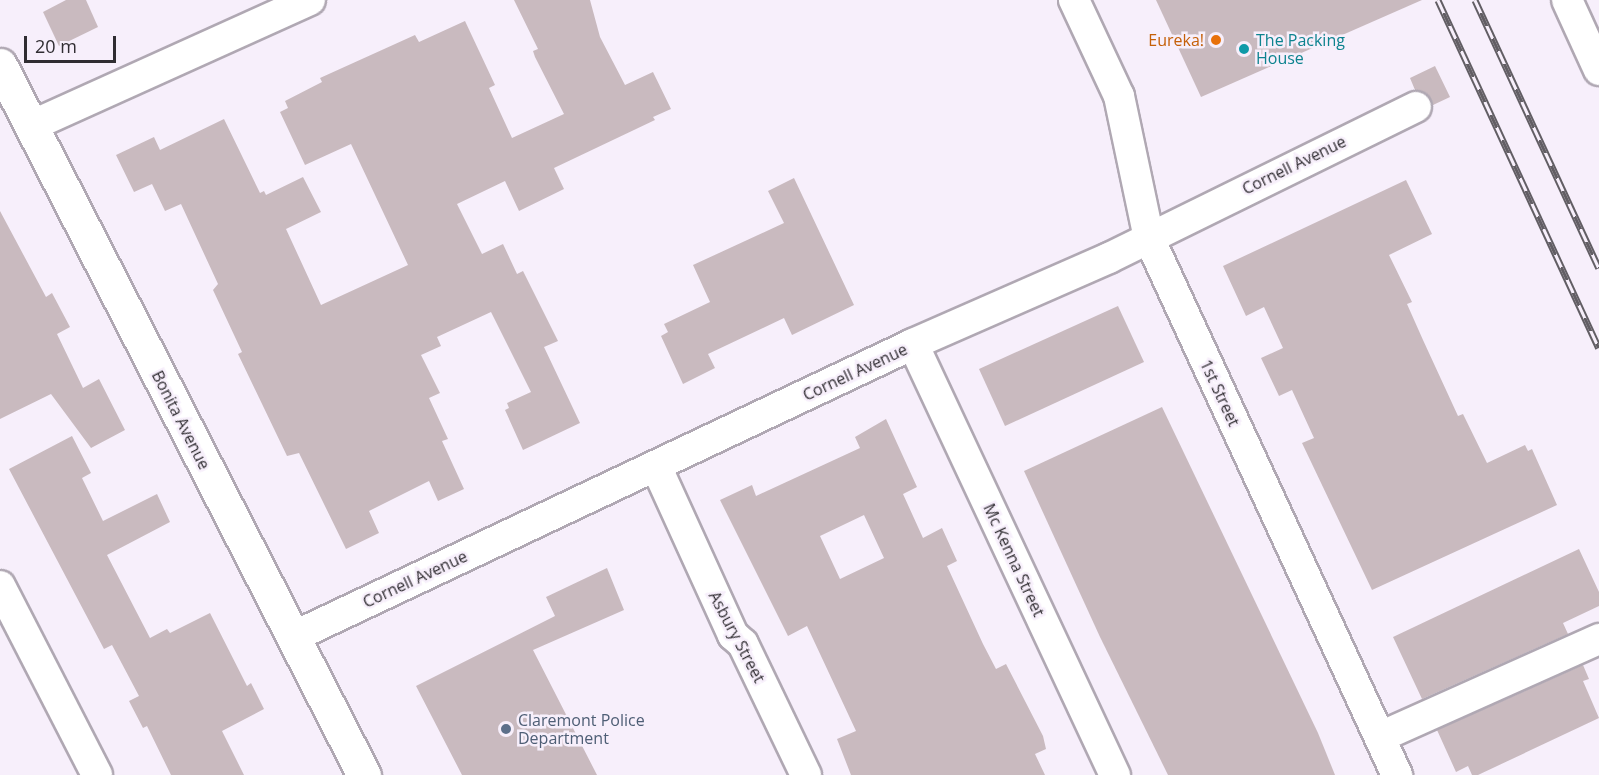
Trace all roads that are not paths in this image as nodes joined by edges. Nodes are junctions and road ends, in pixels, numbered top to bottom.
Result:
1 (310, 0) edge
2 (1074, 0) edge
3 (1567, 0) edge
4 (0, 65) edge
5 (1599, 70) edge
6 (1416, 107) dead end
7 (31, 126) junction
8 (1149, 238) junction
9 (913, 344) junction
10 (656, 466) junction
11 (0, 586) edge
12 (292, 637) junction
13 (1599, 639) edge
14 (1380, 737) junction
15 (97, 775) edge
16 (364, 775) edge
17 (806, 775) edge
18 (1115, 775) edge
19 (1397, 775) edge

1 - 7 street
2 - 8 street, 1st Street
3 - 5 street
4 - 7 main road, Bonita Avenue
6 - 8 street, Cornell Avenue
7 - 12 main road, Bonita Avenue
8 - 9 street, Cornell Avenue
8 - 14 street, 1st Street
9 - 10 street, Cornell Avenue
9 - 18 street, Mc Kenna Street
10 - 12 street, Cornell Avenue
10 - 17 street, Asbury Street
11 - 15 street
12 - 16 main road, Bonita Avenue
13 - 14 street
14 - 19 street, 1st Street

